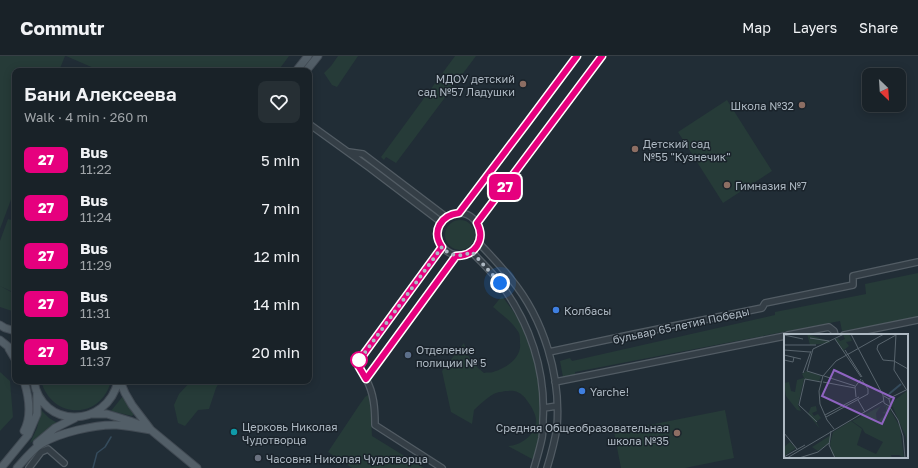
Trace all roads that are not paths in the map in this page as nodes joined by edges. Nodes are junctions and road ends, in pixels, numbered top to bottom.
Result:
1 (308, 56) edge
2 (318, 56) edge
3 (577, 56) edge
4 (602, 56) edge
5 (298, 68) edge
6 (308, 68) edge
7 (312, 126) edge
8 (348, 152) junction
9 (374, 163) junction
10 (370, 168) junction
11 (459, 213) junction
12 (446, 217) junction
13 (441, 222) junction
14 (477, 223) junction
15 (479, 243) junction
16 (442, 247) junction
17 (472, 252) junction
18 (456, 256) junction
19 (918, 262) edge
20 (918, 320) edge
21 (0, 325) edge
22 (12, 329) edge
23 (540, 330) junction
24 (530, 334) junction
25 (791, 334) edge
26 (835, 334) edge
27 (849, 334) edge
28 (784, 335) edge
29 (0, 340) edge
30 (8, 347) junction
31 (12, 350) edge
32 (549, 352) junction
33 (12, 354) edge
34 (366, 379) junction
35 (555, 382) junction
36 (25, 384) edge
37 (35, 384) edge
38 (118, 384) edge
39 (120, 384) edge
40 (37, 391) junction
41 (557, 406) junction
42 (544, 408) junction
43 (91, 414) junction
44 (77, 417) junction
45 (151, 430) junction
46 (12, 454) junction
47 (64, 463) dead end
48 (1, 468) edge
49 (15, 468) edge
50 (29, 468) edge
51 (197, 468) edge
52 (442, 468) edge
53 (534, 468) edge
54 (547, 468) edge

1 - 5 main road
2 - 6 main road
3 - 11 street
4 - 14 street
7 - 8 street
8 - 9 street
8 - 10 street
9 - 10 street
9 - 12 street
10 - 13 street
11 - 12 street
11 - 14 street
12 - 13 street
13 - 16 street
14 - 15 street
15 - 17 street
15 - 23 street
16 - 18 street
16 - 34 street
17 - 18 street
17 - 24 street
18 - 34 street
19 - 32 street, бульвар 65-летия Победы
20 - 27 street
21 - 22 main road
23 - 24 street
23 - 32 street
24 - 42 street
25 - 26 street
28 - 35 street
29 - 30 main road
30 - 31 main road
30 - 33 main road
32 - 35 street
34 - 52 street
35 - 41 street
36 - 46 main road
37 - 40 main road
38 - 43 main road
39 - 45 main road
40 - 44 main road
40 - 46 main road
41 - 42 street
41 - 54 street
42 - 53 street
43 - 44 main road
43 - 45 main road
44 - 49 main road
45 - 49 main road
45 - 51 main road
46 - 48 main road
47 - 50 street

